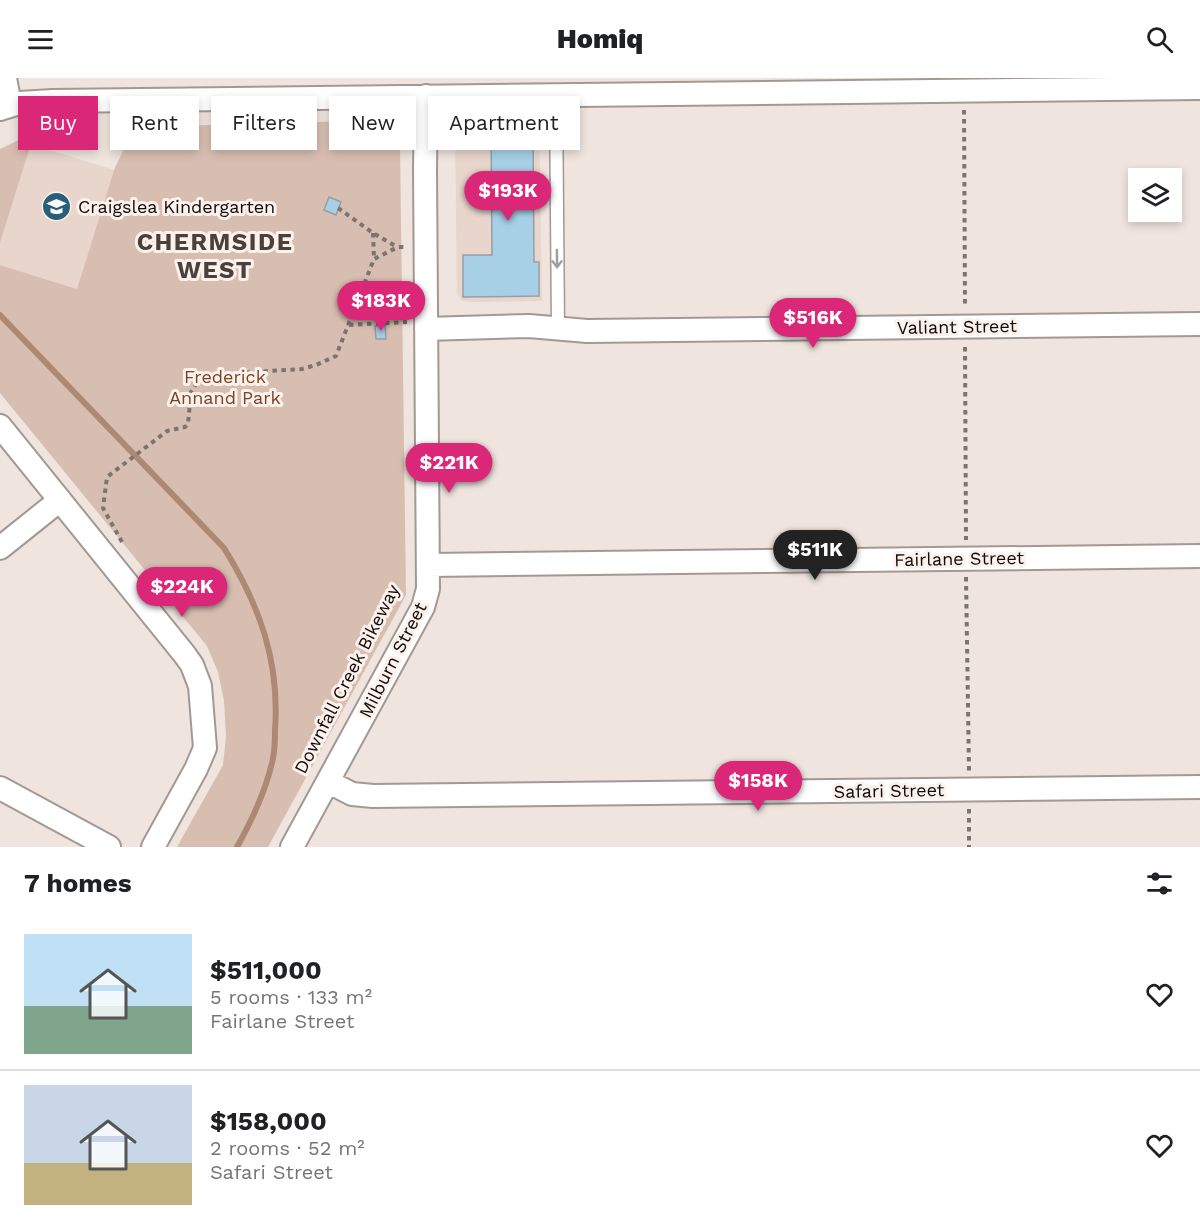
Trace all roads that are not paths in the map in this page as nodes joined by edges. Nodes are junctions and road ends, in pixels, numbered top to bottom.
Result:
1 (5, 78) edge
2 (1031, 84) edge
3 (794, 85) edge
4 (557, 87) edge
5 (284, 88) edge
6 (1200, 88) edge
7 (426, 96) junction
8 (5, 107) edge
9 (1200, 324) edge
10 (414, 328) junction
11 (558, 329) junction
12 (0, 426) edge
13 (60, 500) junction
14 (0, 548) edge
15 (1200, 556) edge
16 (429, 565) junction
17 (329, 782) junction
18 (1200, 787) edge
19 (0, 788) edge
20 (109, 847) edge
21 (153, 847) edge
22 (292, 847) edge

1 - 8 street
2 - 3 street
2 - 6 street
3 - 4 street
4 - 7 street
4 -> 11 lane
5 - 7 street
5 - 8 street
7 - 10 street, Milburn Street
9 - 11 street, Valiant Street
10 - 11 street, Valiant Street
10 - 16 street, Milburn Street
12 - 13 street
13 - 14 street
13 - 21 street
15 - 16 street, Fairlane Street
16 - 17 street, Milburn Street
17 - 18 street, Safari Street
17 - 22 street, Milburn Street
19 - 20 street

